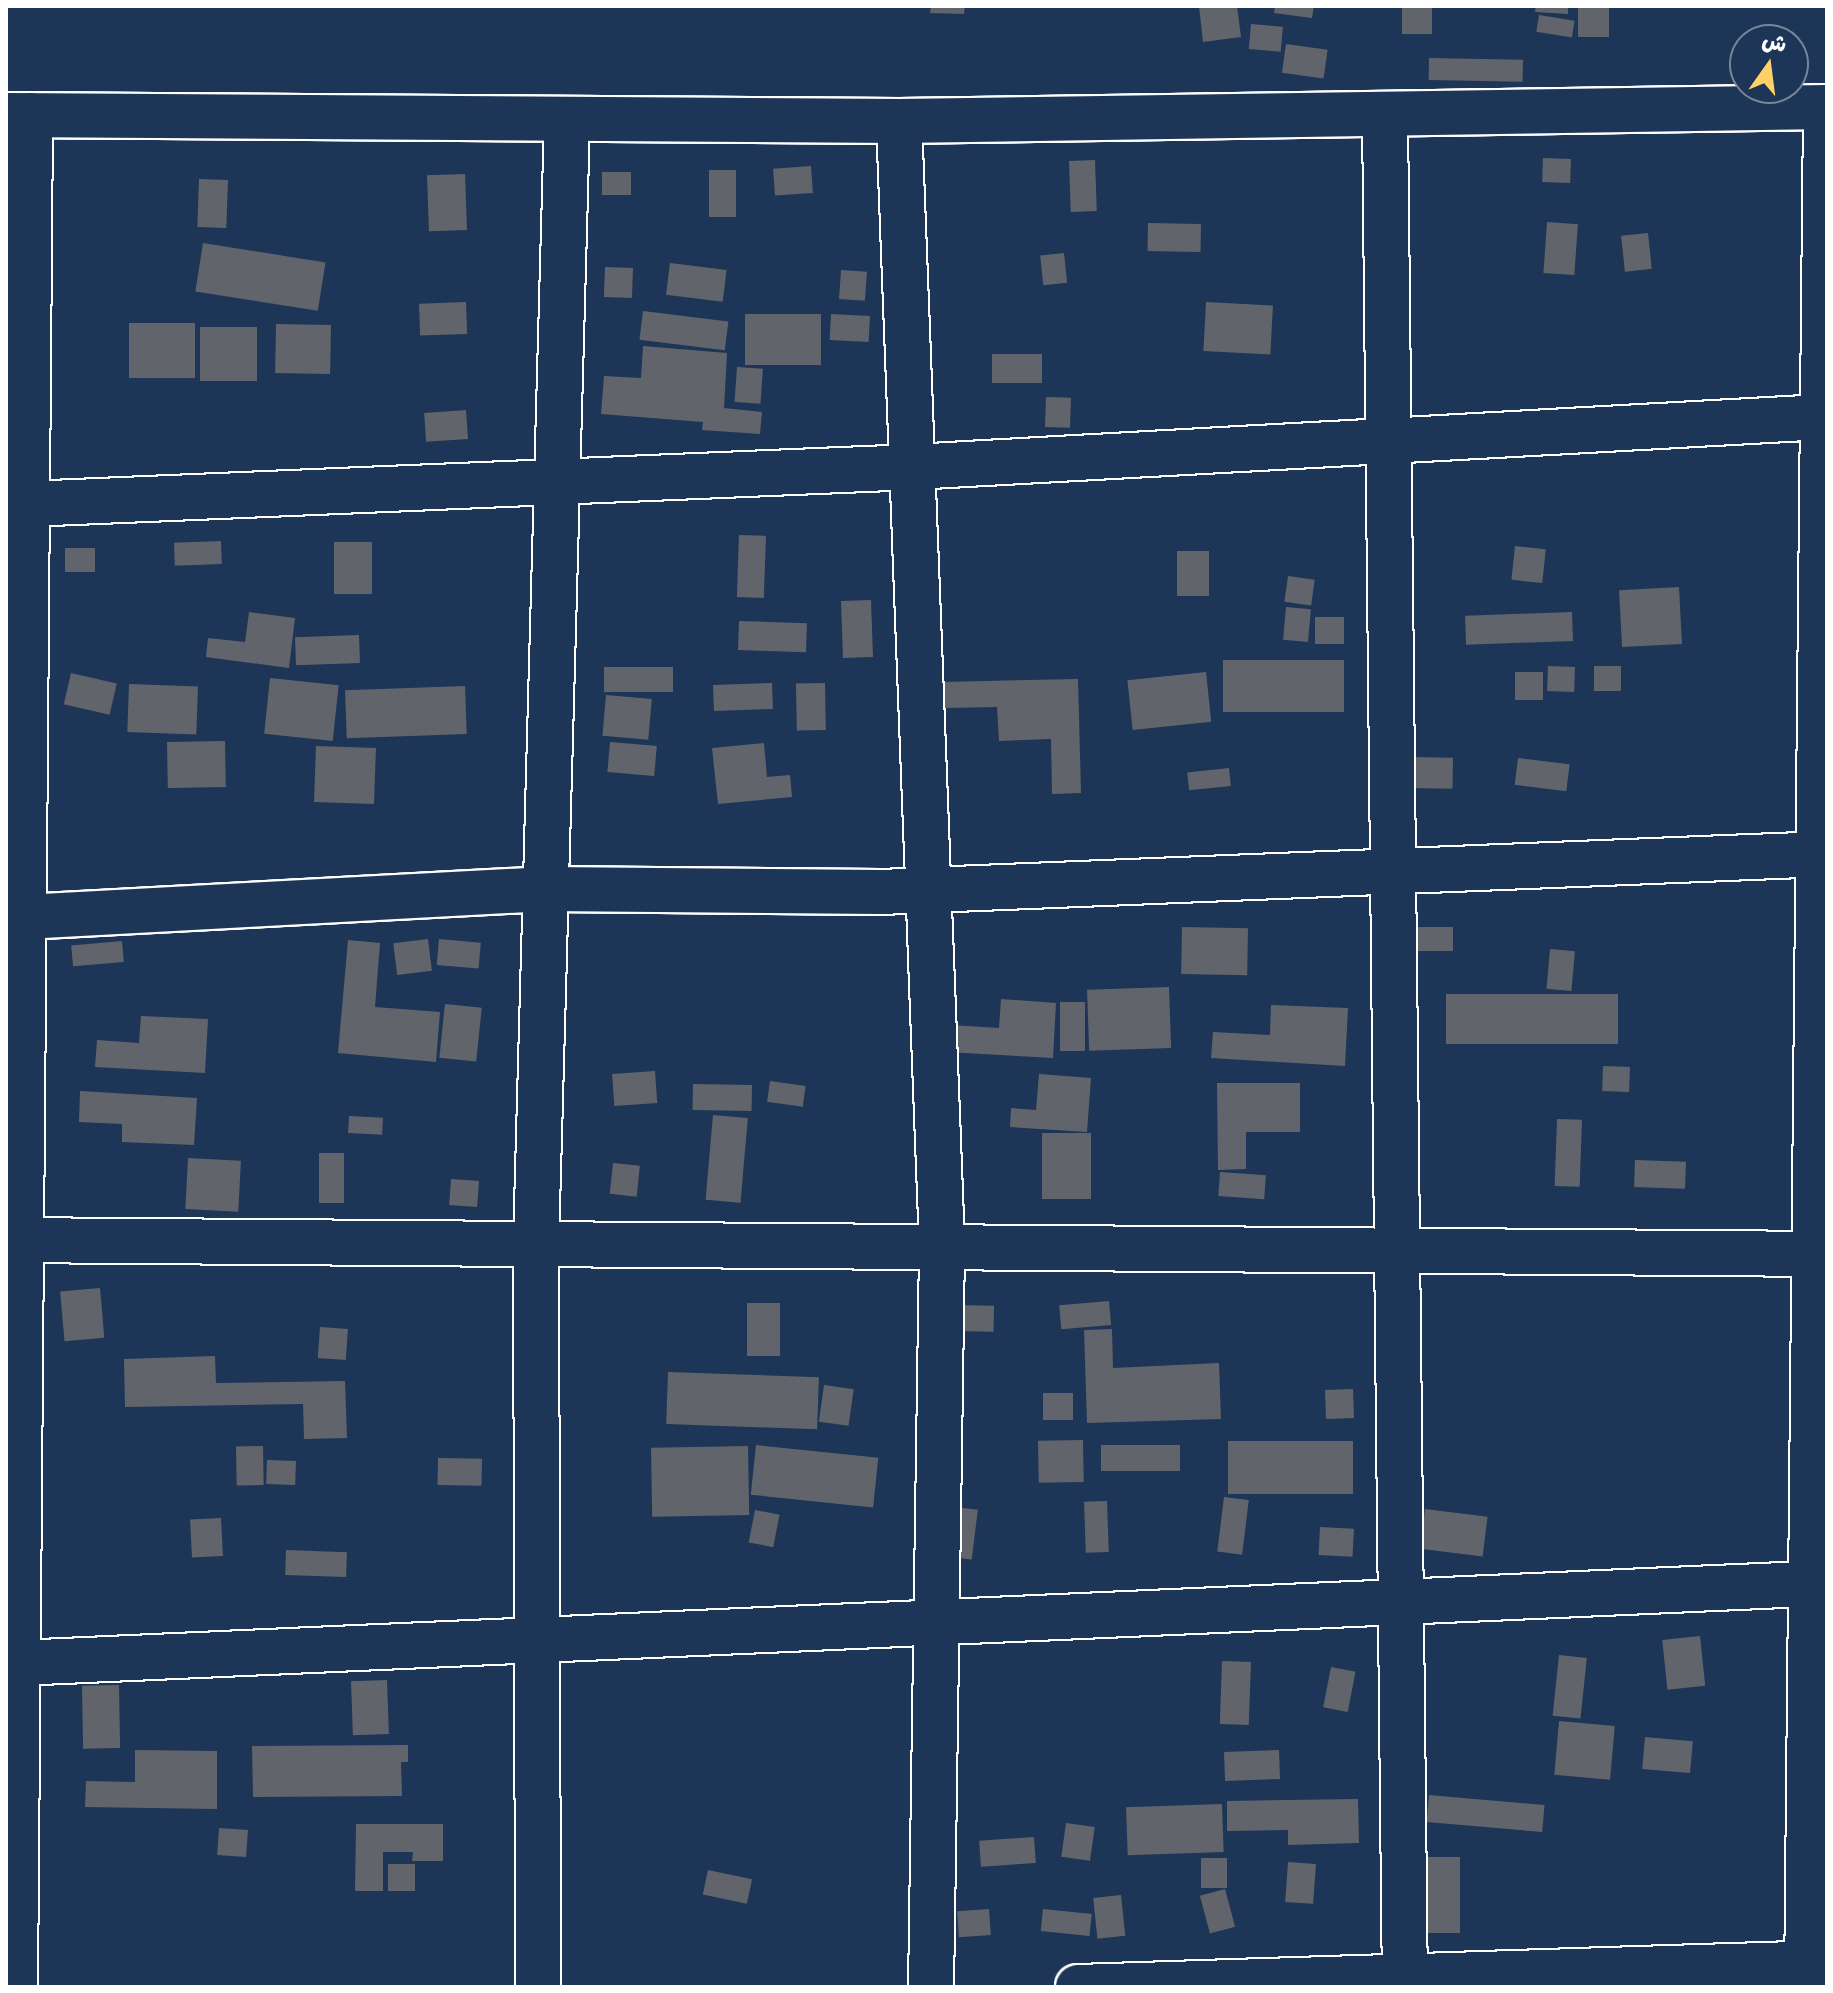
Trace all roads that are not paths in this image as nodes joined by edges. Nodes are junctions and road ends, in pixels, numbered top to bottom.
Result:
1 (1827, 107) edge
2 (1385, 114) junction
3 (18, 115) edge
4 (567, 119) junction
5 (899, 121) junction
6 (1823, 417) junction
7 (1388, 440) junction
8 (912, 467) junction
9 (557, 480) junction
10 (27, 504) junction
11 (1825, 517) edge
12 (16, 594) edge
13 (1823, 854) edge
14 (1393, 871) junction
15 (546, 889) junction
16 (928, 890) junction
17 (24, 917) junction
18 (14, 1240) edge
19 (536, 1244) junction
20 (942, 1248) junction
21 (1397, 1252) junction
22 (1821, 1254) edge
23 (1819, 1583) edge
24 (1401, 1601) junction
25 (937, 1622) junction
26 (537, 1639) junction
27 (18, 1663) junction
28 (11, 1940) edge
29 (1814, 1971) edge
30 (1405, 1982) edge
31 (15, 1987) edge
32 (538, 1987) edge
33 (931, 1987) edge
34 (1078, 1987) edge

1 - 2 street
1 - 6 street
2 - 5 street
2 - 7 street
3 - 4 street
3 - 10 street
4 - 5 street
4 - 9 street
5 - 8 street
6 - 7 street
6 - 11 street
7 - 8 street
7 - 14 street
8 - 9 street
8 - 16 street
9 - 10 street
9 - 15 street
10 - 12 street
11 - 13 street
12 - 17 street
13 - 14 street
13 - 22 street
14 - 16 street
14 - 21 street
15 - 16 street
15 - 17 street
15 - 19 street
16 - 20 street
17 - 18 street
18 - 19 street
18 - 27 street
19 - 20 street
19 - 26 street
20 - 21 street
20 - 25 street
21 - 22 street
21 - 24 street
22 - 23 street
23 - 24 street
23 - 29 street
24 - 25 street
24 - 30 street
25 - 26 street
25 - 33 street
26 - 27 street
26 - 32 street
27 - 28 street
28 - 31 street
29 - 30 street
30 - 34 street

